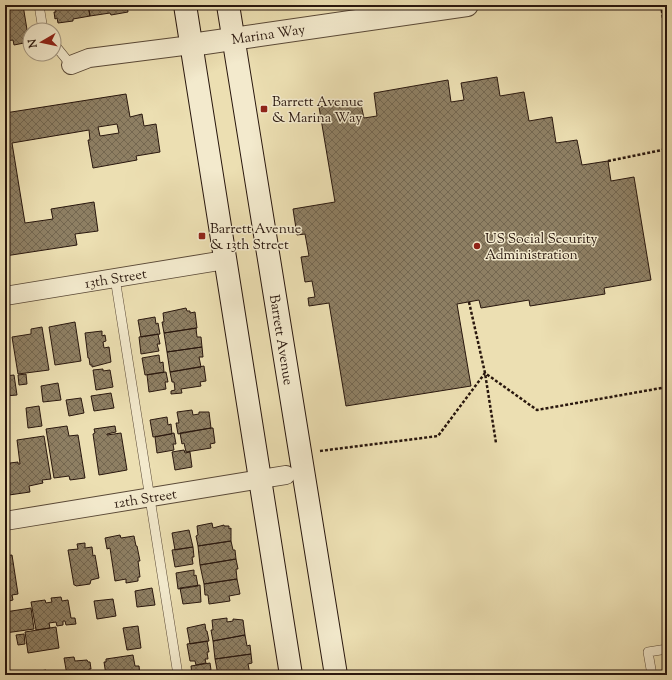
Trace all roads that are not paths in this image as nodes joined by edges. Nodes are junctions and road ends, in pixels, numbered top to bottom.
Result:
1 (39, 5) edge
2 (185, 5) edge
3 (228, 5) edge
4 (462, 5) edge
5 (42, 22) edge
6 (234, 39) junction
7 (191, 45) junction
8 (62, 54) edge
9 (71, 65) joint
10 (225, 260) junction
11 (115, 278) junction
12 (5, 296) edge
13 (286, 475) dead end
14 (260, 479) junction
15 (150, 497) junction
16 (5, 521) edge
17 (667, 649) edge
18 (178, 675) edge
19 (291, 675) edge
20 (336, 675) edge
21 (652, 675) edge

1 - 5 lane
2 - 7 main road
3 - 6 main road, Barrett Avenue
4 - 6 main road, Marina Way
6 - 7 main road, Marina Way
6 - 20 main road, Barrett Avenue
7 - 9 street, Marina Way
7 - 10 main road
8 - 9 lane
10 - 11 street, 13th Street
10 - 14 main road
11 - 12 street, 13th Street
11 - 15 lane
13 - 14 street, 12th Street
14 - 15 street, 12th Street
14 - 19 main road
15 - 16 street, 12th Street
15 - 18 lane
17 - 21 lane

